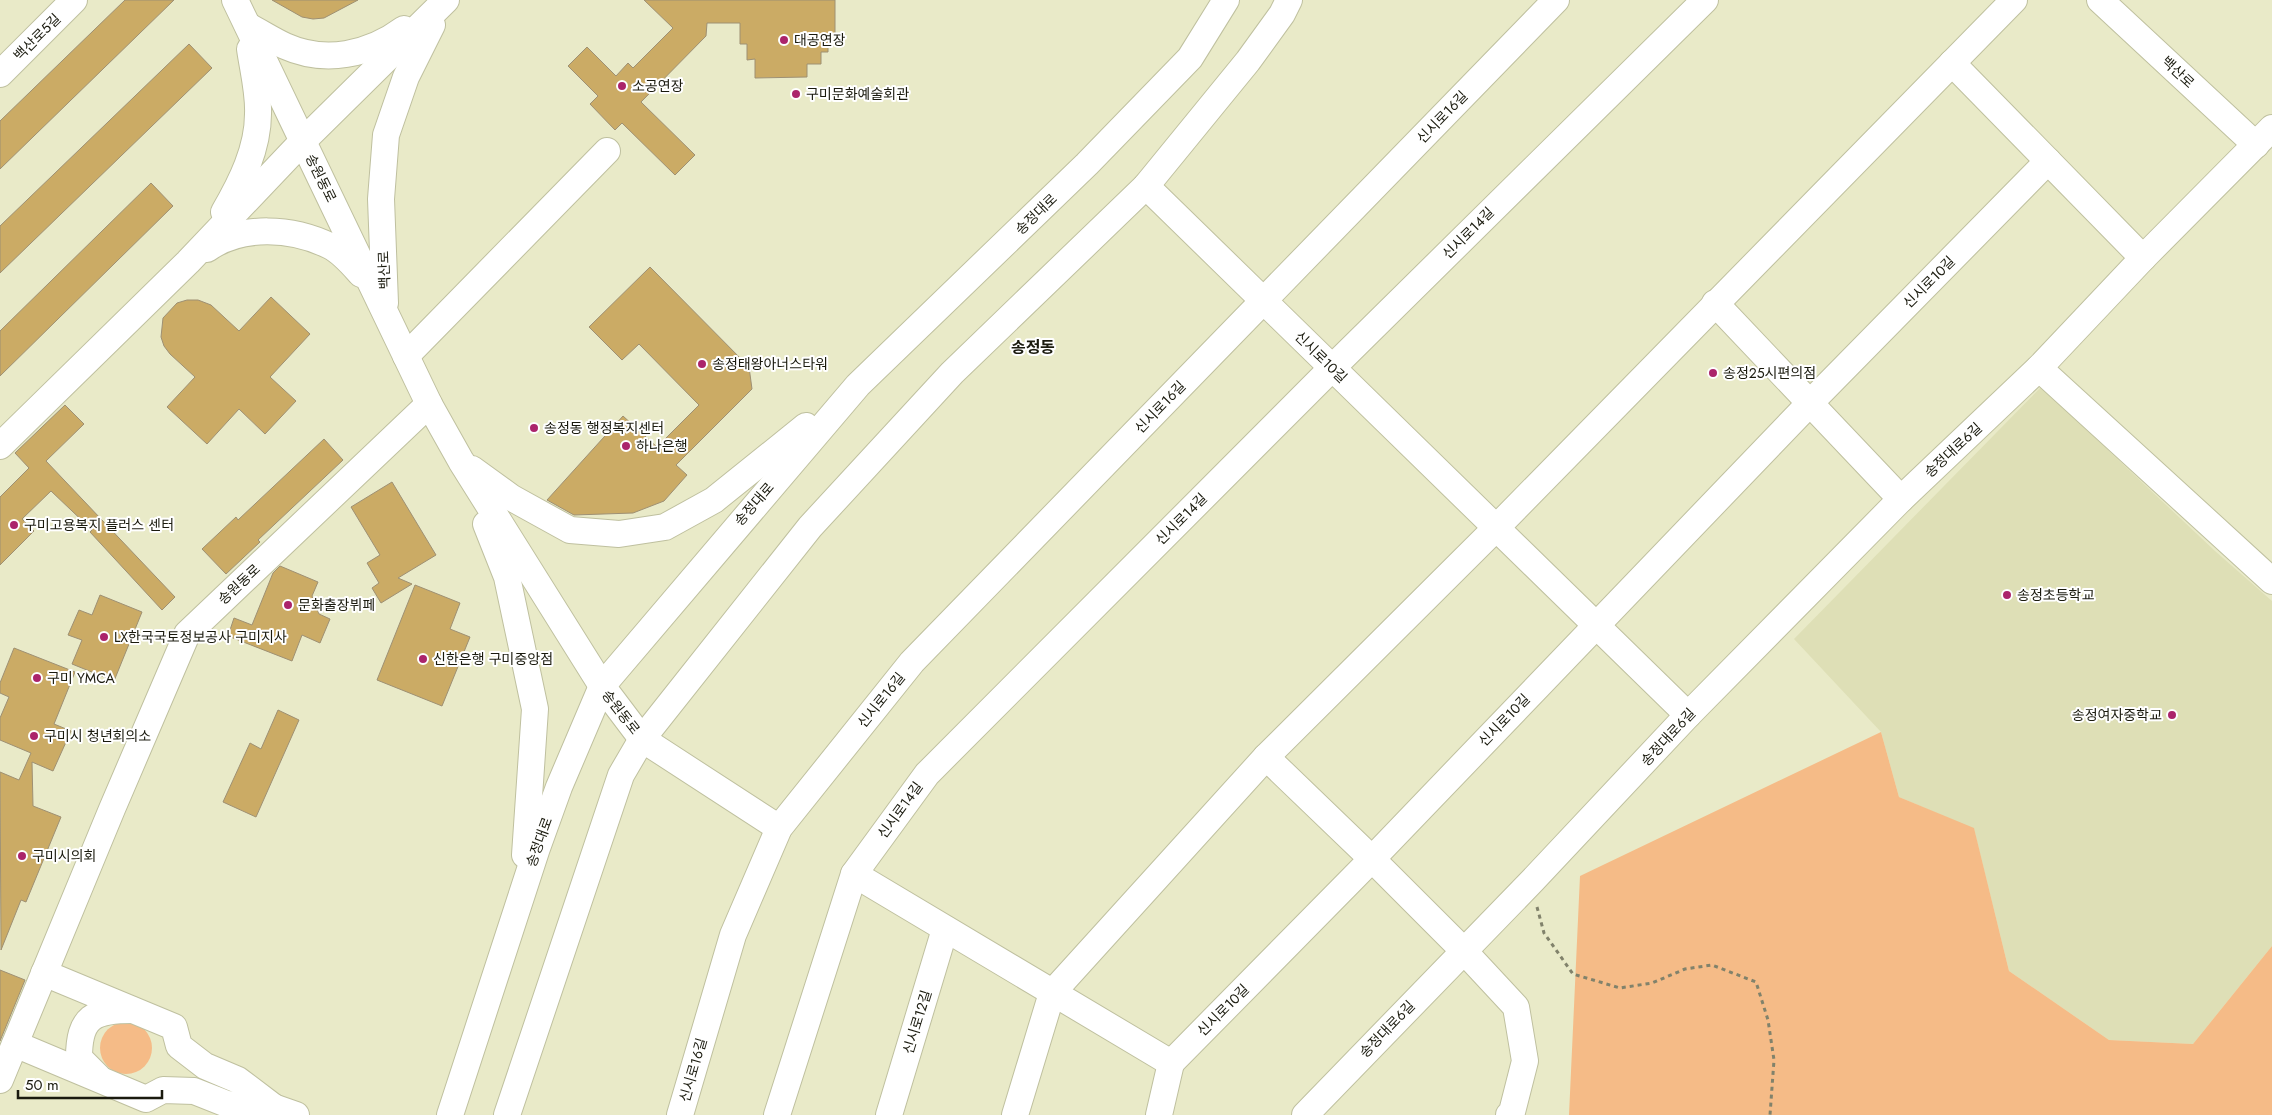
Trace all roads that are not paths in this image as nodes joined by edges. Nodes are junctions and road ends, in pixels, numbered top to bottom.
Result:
1 (74, 0) edge
2 (235, 0) edge
3 (446, 0) edge
4 (1226, 0) edge
5 (1289, 0) edge
6 (1556, 0) edge
7 (1705, 0) edge
8 (2014, 0) edge
9 (2100, 0) edge
10 (248, 26) junction
11 (1952, 64) junction
12 (0, 74) edge
13 (2264, 136) edge
14 (303, 141) junction
15 (607, 150) dead end
16 (2048, 161) junction
17 (1146, 186) junction
18 (2143, 258) junction
19 (188, 262) junction
20 (1263, 301) junction
21 (1715, 303) junction
22 (386, 314) junction
23 (406, 356) junction
24 (1332, 368) junction
25 (2039, 368) junction
26 (858, 385) junction
27 (1810, 403) junction
28 (429, 404) junction
29 (0, 446) edge
30 (461, 461) junction
31 (1901, 498) junction
32 (1496, 528) junction
33 (2272, 580) edge
34 (1595, 625) junction
35 (602, 686) junction
36 (1688, 715) junction
37 (642, 738) junction
38 (1266, 757) junction
39 (779, 828) junction
40 (1372, 859) junction
41 (854, 874) junction
42 (522, 891) junction
43 (945, 929) junction
44 (1463, 950) junction
45 (44, 974) junction
46 (1052, 992) junction
47 (133, 1010) junction
48 (15, 1044) junction
49 (1171, 1063) junction
50 (0, 1080) edge
51 (103, 1081) junction
52 (286, 1112) edge
53 (450, 1115) edge
54 (507, 1115) edge
55 (680, 1115) edge
56 (777, 1115) edge
57 (890, 1115) edge
58 (1016, 1115) edge
59 (1159, 1115) edge
60 (1305, 1115) edge
61 (1509, 1115) edge

1 - 12 street, 백산로5길
2 - 10 street, 송원동로
3 - 10 street
3 - 14 street, 백산로
3 - 22 street, 백산로
4 - 26 street, 송정대로
5 - 17 street
6 - 20 street, 신시로16길
7 - 24 street, 신시로14길
8 - 11 street
9 - 13 street, 백산로
10 - 14 street, 송원동로
10 - 19 street, 백산로
11 - 16 street
11 - 21 street
13 - 18 street, 송정대로6길
14 - 19 street, 백산로
14 - 22 street, 송원동로
15 - 23 street
16 - 18 street
16 - 27 street, 신시로10길
17 - 20 street, 신시로10길
17 - 37 street
18 - 25 street, 송정대로6길
19 - 22 street, 백산로
19 - 29 street, 백산로
20 - 24 street, 신시로10길
20 - 39 street, 신시로16길
21 - 27 street
21 - 32 street
22 - 23 street, 송원동로
23 - 28 street, 송원동로
24 - 32 street, 신시로10길
24 - 41 street, 신시로14길
25 - 31 street, 송정대로6길
25 - 33 street
26 - 30 street
26 - 35 street, 송정대로
27 - 31 street
27 - 34 street, 신시로10길
28 - 30 street, 송원동로
28 - 45 street, 송원동로
30 - 35 street, 송원동로
30 - 42 street
31 - 36 street, 송정대로6길
32 - 34 street, 신시로10길
32 - 38 street
34 - 36 street, 신시로10길
34 - 40 street, 신시로10길
35 - 37 street, 송원동로
35 - 42 street, 송정대로
36 - 44 street, 송정대로6길
37 - 39 street
37 - 54 street
38 - 40 street
38 - 46 street
39 - 55 street, 신시로16길
40 - 44 street
40 - 49 street, 신시로10길
41 - 43 street
41 - 56 street, 신시로14길
42 - 53 street, 송정대로
43 - 46 street
43 - 57 street, 신시로12길
44 - 60 street, 송정대로6길
44 - 61 street
45 - 47 street
45 - 48 street, 송원동로
46 - 49 street
46 - 58 street
47 - 51 street
47 - 52 street
48 - 50 street, 송원동로
48 - 51 street
49 - 59 street
51 - 52 street

